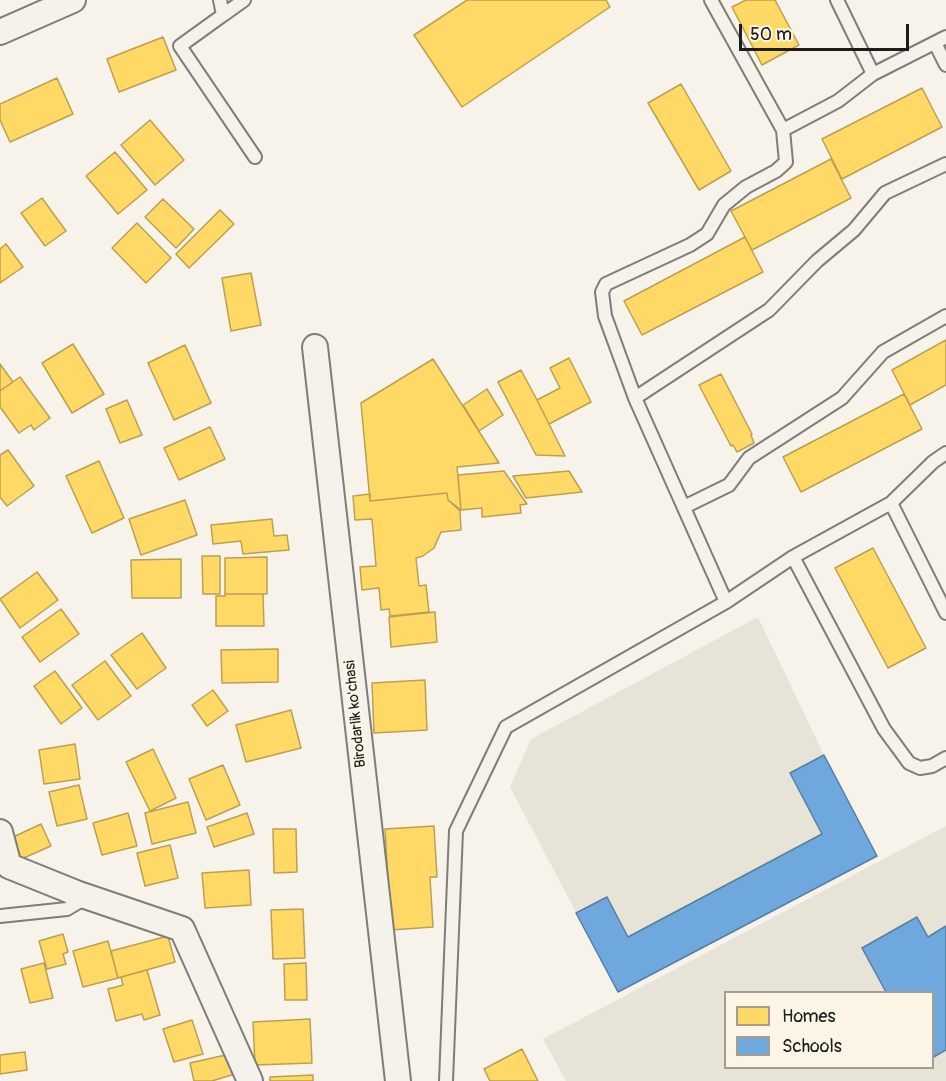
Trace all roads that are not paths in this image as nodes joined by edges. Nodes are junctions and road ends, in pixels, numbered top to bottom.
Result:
1 (73, 0) edge
2 (220, 0) edge
3 (244, 0) edge
4 (711, 0) edge
5 (837, 0) edge
6 (223, 15) junction
7 (0, 32) edge
8 (940, 40) edge
9 (946, 65) edge
10 (873, 74) junction
11 (783, 130) junction
12 (255, 157) dead end
13 (946, 164) edge
14 (946, 316) edge
15 (315, 347) dead end
16 (635, 398) junction
17 (946, 453) edge
18 (891, 503) junction
19 (684, 507) junction
20 (793, 557) junction
21 (726, 602) junction
22 (946, 613) edge
23 (946, 758) edge
24 (0, 832) edge
25 (88, 897) junction
26 (0, 916) edge
27 (249, 1081) edge
28 (398, 1081) edge
29 (446, 1081) edge

1 - 7 street
2 - 6 lane
3 - 6 lane
4 - 11 lane
5 - 10 lane
6 - 12 lane
8 - 9 lane
8 - 10 lane
10 - 11 lane
11 - 16 lane
13 - 16 lane
14 - 19 lane
15 - 28 street, Birodarlik ko'chasi
16 - 19 lane
17 - 18 lane
18 - 20 lane
18 - 22 lane
19 - 21 lane
20 - 21 lane
20 - 23 lane
21 - 29 lane
24 - 25 street
25 - 26 lane
25 - 27 street

